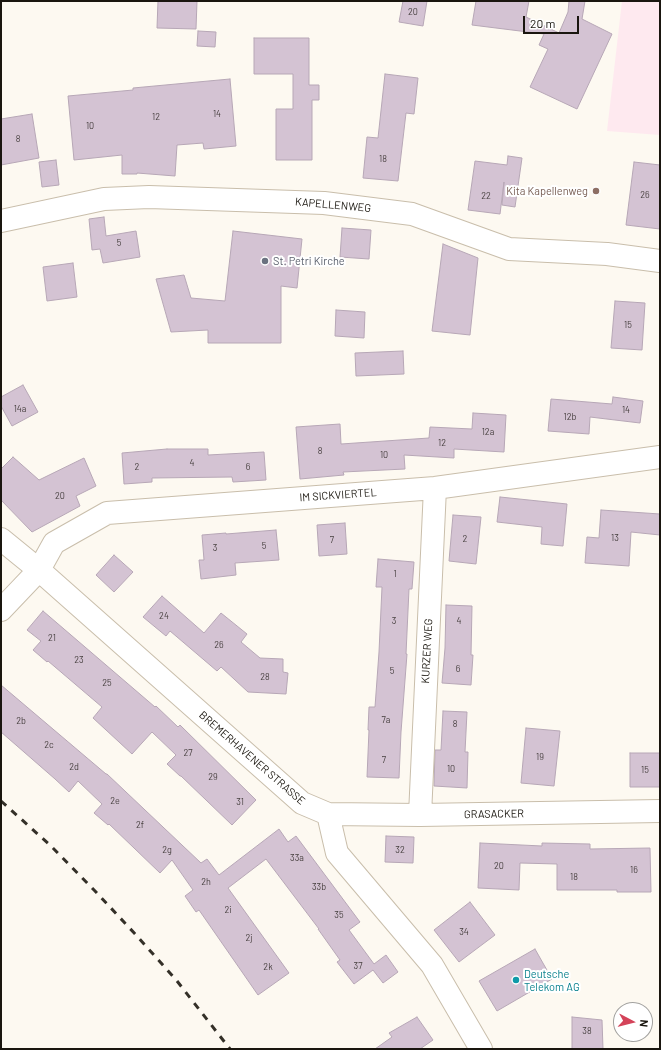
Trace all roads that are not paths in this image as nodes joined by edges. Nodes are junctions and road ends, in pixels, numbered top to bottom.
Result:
1 (1, 221) edge
2 (660, 261) edge
3 (660, 457) edge
4 (435, 488) junction
5 (1, 539) edge
6 (39, 570) junction
7 (1, 610) edge
8 (660, 811) edge
9 (328, 814) junction
10 (420, 815) junction
11 (481, 1049) edge

1 - 2 street, KAPELLENWEG
3 - 4 street, IM SICKVIERTEL
4 - 6 street, IM SICKVIERTEL
4 - 10 street, KURZER WEG
5 - 6 street, BREMERHAVENER STRASSE
6 - 7 street, IM SICKVIERTEL
6 - 9 street, BREMERHAVENER STRASSE
8 - 10 street, GRASACKER
9 - 10 street, GRASACKER
9 - 11 street

